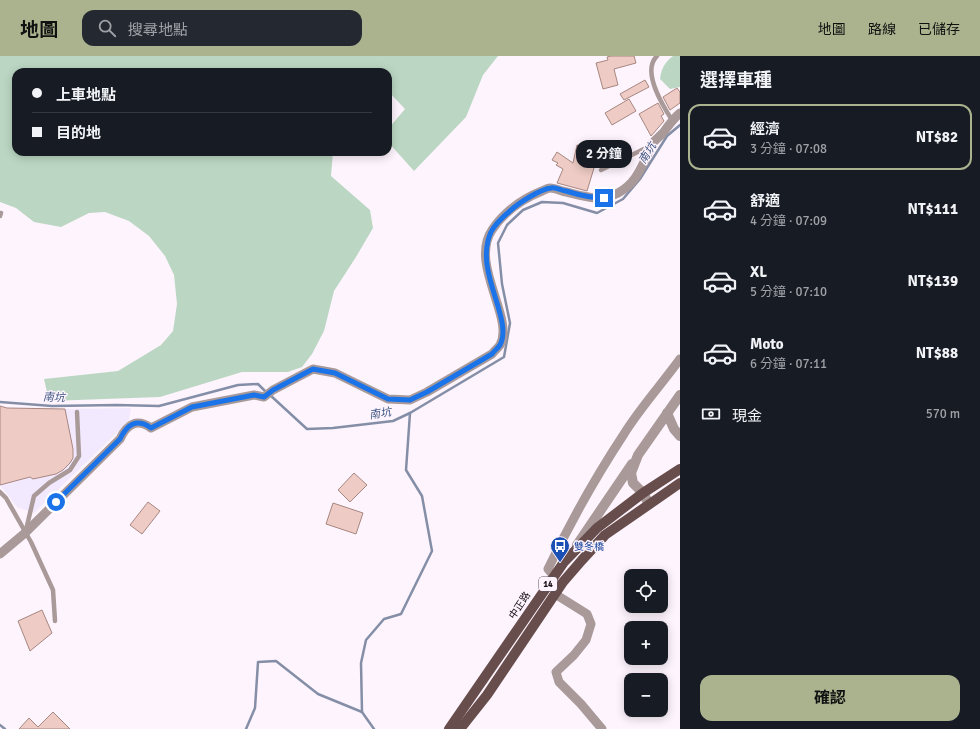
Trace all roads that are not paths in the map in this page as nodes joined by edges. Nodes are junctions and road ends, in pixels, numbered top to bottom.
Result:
1 (657, 56) edge
2 (680, 112) edge
3 (672, 120) junction
4 (651, 145) junction
5 (600, 170) dead end
6 (680, 359) edge
7 (680, 395) edge
8 (77, 412) dead end
9 (667, 413) junction
10 (680, 436) edge
11 (638, 455) junction
12 (680, 468) edge
13 (680, 483) edge
14 (0, 492) edge
15 (642, 493) junction
16 (649, 504) junction
17 (25, 533) junction
18 (0, 554) edge
19 (568, 559) junction
20 (554, 576) junction
21 (555, 594) junction
22 (55, 621) dead end
23 (449, 729) edge
24 (460, 729) edge
25 (602, 729) edge

1 - 3 lane
2 - 3 street
3 - 4 street
4 - 5 lane
4 - 17 street
6 - 20 street
7 - 9 street
8 - 17 lane
9 - 10 street
9 - 11 street
11 - 15 street
11 - 19 street
12 - 15 main road, 中正路 / 14
13 - 16 main road, 14
14 - 17 lane
15 - 16 street
15 - 19 main road, 中正路 / 14
16 - 21 main road, 14
17 - 18 street
17 - 22 lane
19 - 20 main road, 中正路 / 14
20 - 23 main road, 中正路 / 14
21 - 24 main road, 14
21 - 25 street

